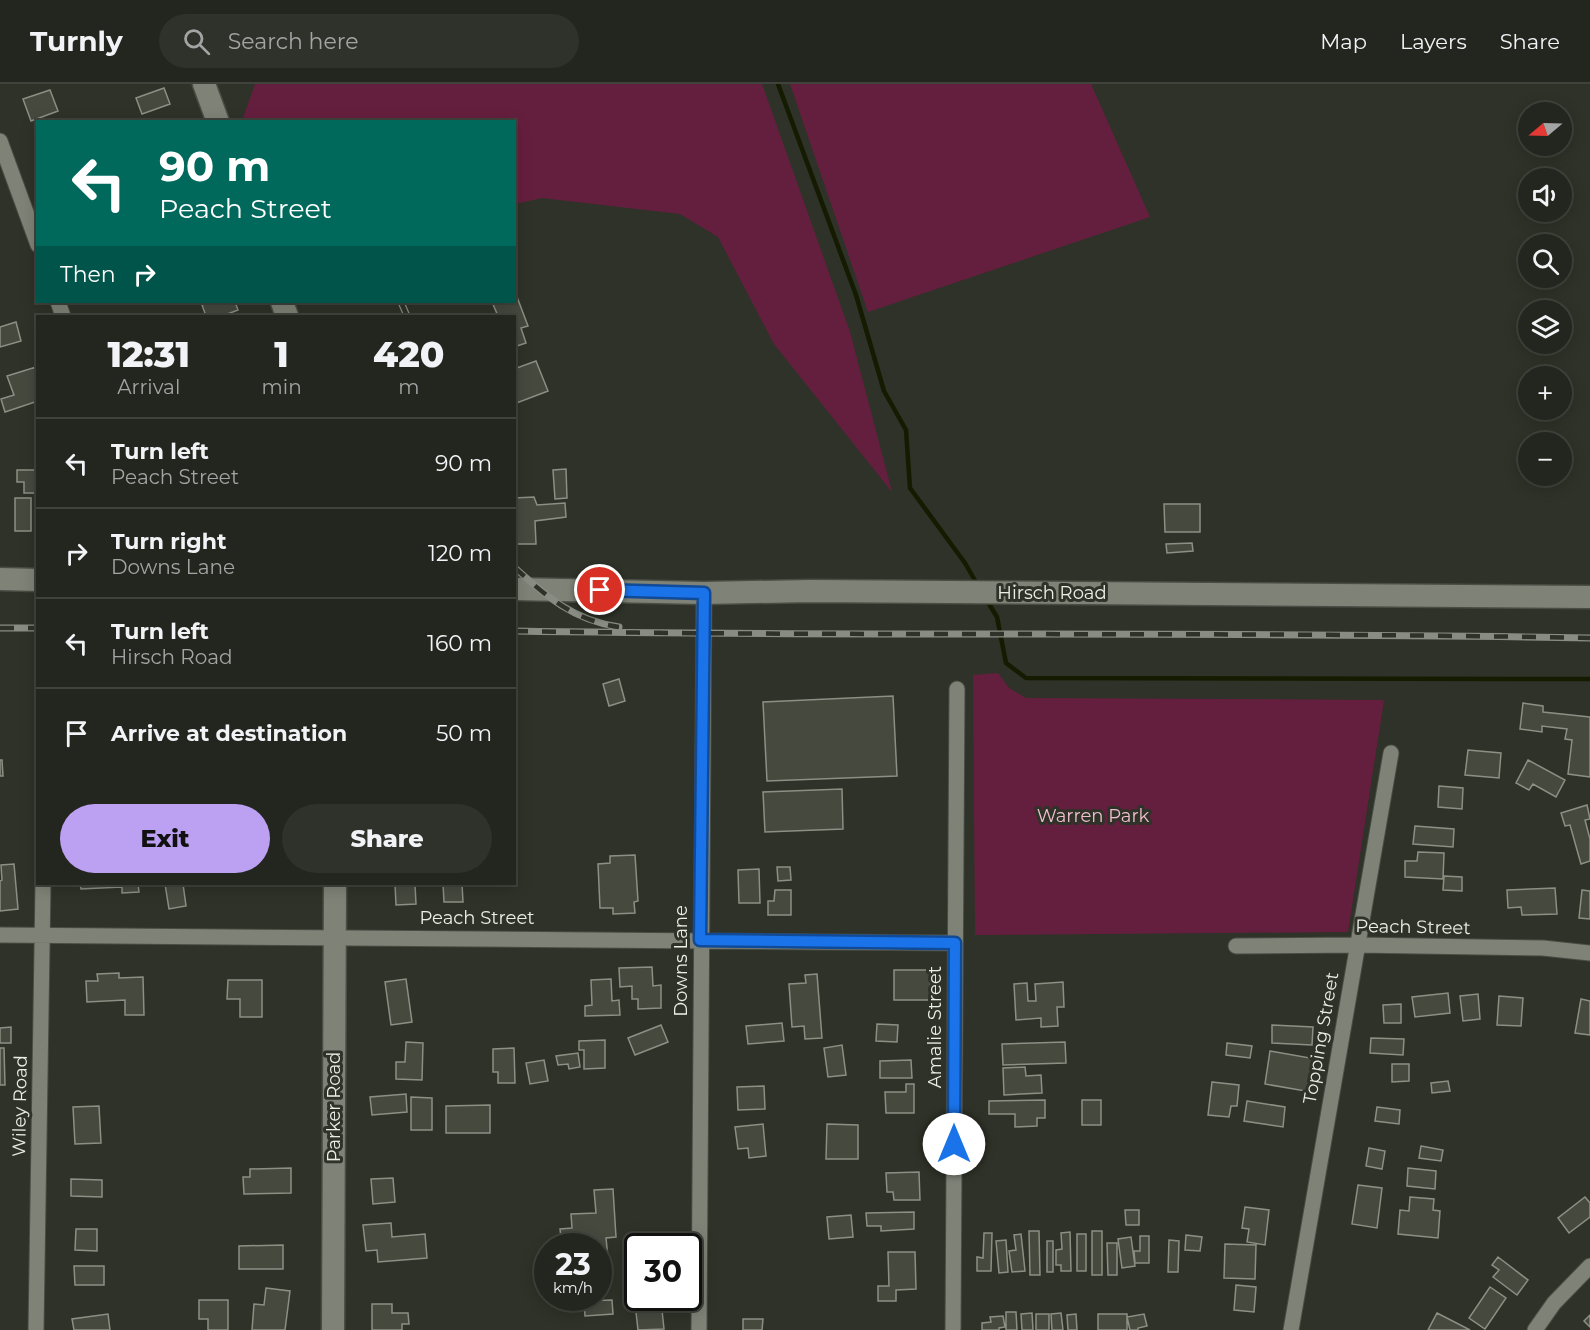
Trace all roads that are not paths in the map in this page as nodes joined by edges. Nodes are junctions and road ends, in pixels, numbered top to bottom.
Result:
1 (204, 84) edge
2 (217, 120) edge
3 (0, 141) edge
4 (36, 240) edge
5 (0, 579) edge
6 (36, 580) edge
7 (516, 589) edge
8 (704, 593) junction
9 (1590, 597) edge
10 (957, 689) dead end
11 (1391, 753) dead end
12 (43, 885) edge
13 (336, 885) edge
14 (0, 935) edge
15 (42, 935) junction
16 (335, 937) junction
17 (700, 940) junction
18 (955, 943) junction
19 (1357, 945) junction
20 (1236, 946) dead end
21 (1590, 954) edge
22 (1590, 1266) edge
23 (36, 1330) edge
24 (333, 1330) edge
25 (699, 1330) edge
26 (953, 1330) edge
27 (1291, 1330) edge
28 (1535, 1330) edge

1 - 2 main road
3 - 4 street
5 - 6 main road
7 - 8 main road, Hirsch Road
8 - 9 main road, Hirsch Road
8 - 17 street, Downs Lane
10 - 18 street, Amalie Street
11 - 19 street, Topping Street
12 - 15 street, Wiley Road
13 - 16 main road, Parker Road
14 - 15 street, Peach Street
15 - 16 street, Peach Street
15 - 23 street, Wiley Road
16 - 17 street, Peach Street
16 - 24 main road, Parker Road
17 - 18 street, Peach Street
17 - 25 street, Downs Lane
18 - 26 street, Amalie Street
19 - 20 street, Peach Street
19 - 21 street, Peach Street
19 - 27 street, Topping Street
22 - 28 street

